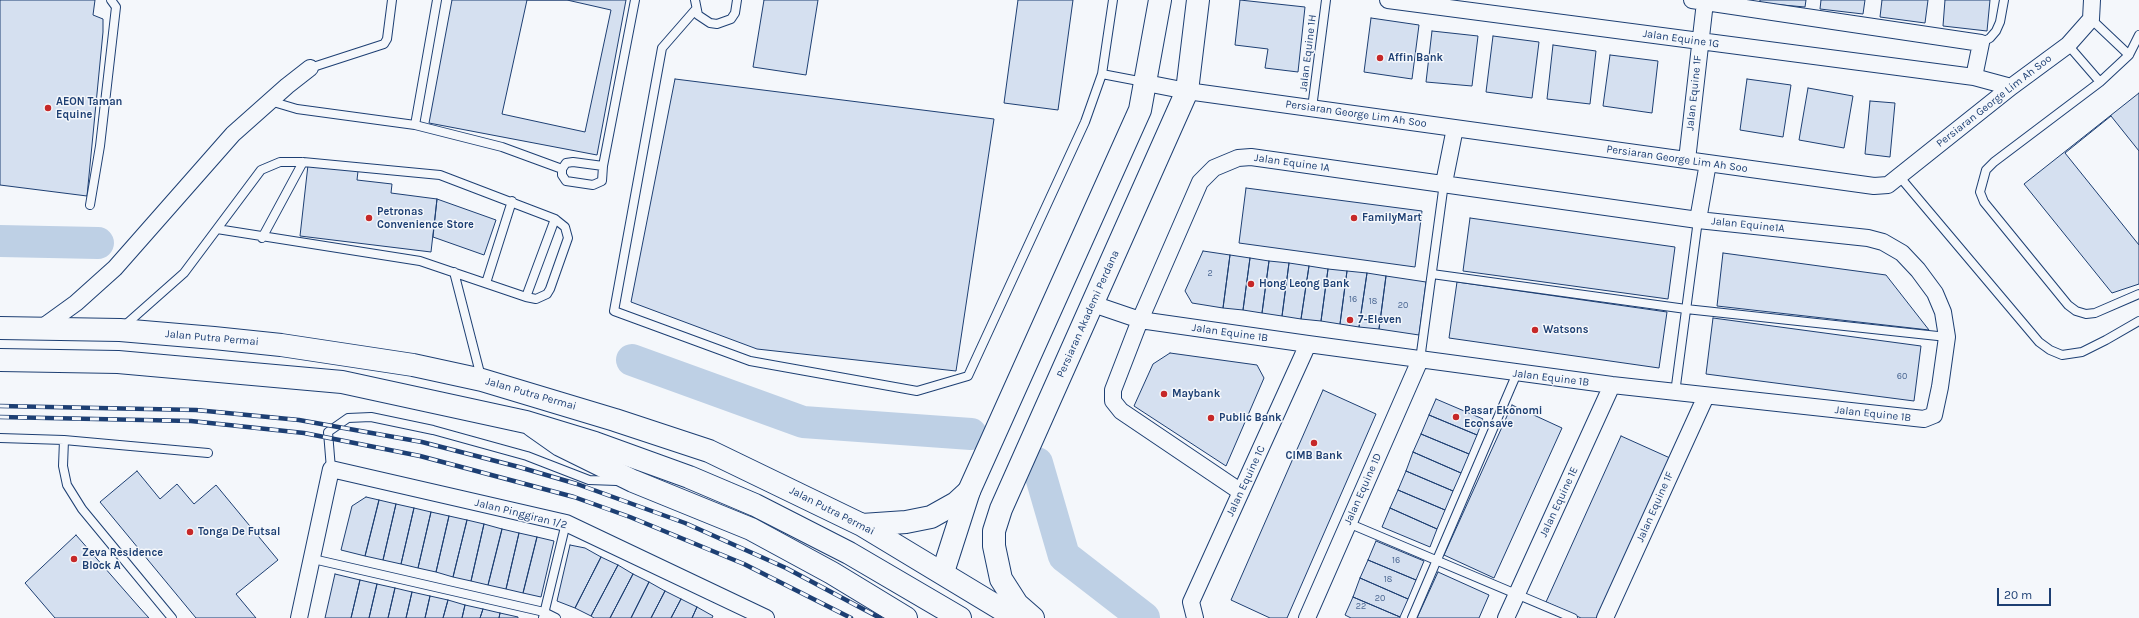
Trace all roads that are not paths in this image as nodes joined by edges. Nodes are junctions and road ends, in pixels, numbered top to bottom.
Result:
1 (111, 0) edge
2 (392, 0) edge
3 (437, 0) edge
4 (635, 0) edge
5 (695, 0) edge
6 (737, 0) edge
7 (1113, 0) edge
8 (1160, 0) edge
9 (1198, 0) edge
10 (1326, 0) edge
11 (1388, 0) edge
12 (2004, 0) edge
13 (2092, 0) edge
14 (1699, 1) edge
15 (696, 9) junction
16 (2091, 19) junction
17 (2139, 35) edge
18 (1700, 41) junction
19 (1981, 43) junction
20 (2068, 45) junction
21 (2129, 55) junction
22 (310, 68) joint
23 (1102, 74) junction
24 (1974, 77) junction
25 (2100, 82) junction
26 (1146, 83) junction
27 (2011, 87) junction
28 (1187, 91) junction
29 (270, 101) junction
30 (1312, 108) junction
31 (415, 125) junction
32 (1455, 128) junction
33 (1686, 160) junction
34 (303, 162) junction
35 (1708, 163) junction
36 (604, 166) junction
37 (562, 169) junction
38 (1899, 176) junction
39 (1444, 184) junction
40 (512, 201) junction
41 (90, 205) dead end
42 (555, 219) junction
43 (1698, 220) junction
44 (217, 229) junction
45 (262, 238) junction
46 (454, 272) junction
47 (1432, 274) junction
48 (486, 283) junction
49 (2139, 294) edge
50 (526, 298) junction
51 (1093, 304) junction
52 (1686, 309) junction
53 (1140, 320) junction
54 (2139, 321) edge
55 (0, 328) edge
56 (40, 329) junction
57 (120, 330) junction
58 (1947, 337) junction
59 (1308, 344) junction
60 (0, 360) edge
61 (1420, 360) junction
62 (1517, 373) junction
63 (482, 380) junction
64 (1612, 385) junction
65 (1940, 387) joint
66 (1675, 393) junction
67 (1706, 396) junction
68 (526, 422) junction
69 (0, 438) edge
70 (64, 440) junction
71 (208, 452) dead end
72 (330, 469) junction
73 (633, 481) junction
74 (968, 491) junction
75 (1241, 492) junction
76 (1348, 523) junction
77 (566, 524) junction
78 (862, 524) junction
79 (313, 559) junction
80 (1436, 560) junction
81 (943, 572) junction
82 (1516, 594) junction
83 (881, 611) edge
84 (543, 615) edge
85 (956, 615) edge
86 (172, 618) edge
87 (299, 618) edge
88 (556, 618) edge
89 (766, 618) edge
90 (906, 618) edge
91 (1016, 618) edge
92 (1033, 618) edge
93 (1195, 618) edge
94 (1307, 618) edge
95 (1412, 618) edge
96 (1506, 618) edge
97 (1572, 618) edge
98 (1605, 618) edge

1 - 41 lane
2 - 22 lane
3 - 31 lane
4 - 36 lane
5 - 15 lane
6 - 15 lane
7 - 23 lane
8 - 26 main road
9 - 28 main road, Persiaran Akademi Perdana
10 - 30 lane, Jalan Equine 1H
11 - 18 street, Jalan Equine 1G
12 - 19 lane
13 - 16 street
14 - 18 street, Jalan Equine 1F
14 - 19 street
15 - 23 lane
16 - 20 street, Persiaran George Lim Ah Soo
16 - 21 lane
17 - 21 lane
18 - 24 street, Jalan Equine 1G
18 - 33 street, Jalan Equine 1F
19 - 24 street
20 - 25 lane
20 - 27 street, Persiaran George Lim Ah Soo
21 - 25 lane
22 - 29 street
23 - 26 lane
24 - 27 street, Jalan Equine 1G
25 - 49 lane
26 - 28 street, Persiaran George Lim Ah Soo
26 - 74 main road
27 - 38 street, Persiaran George Lim Ah Soo
28 - 30 street, Persiaran George Lim Ah Soo
28 - 51 main road, Persiaran Akademi Perdana
29 - 31 lane
29 - 56 street
30 - 32 street, Persiaran George Lim Ah Soo
31 - 37 lane
32 - 33 street, Persiaran George Lim Ah Soo
32 - 39 street
33 - 35 street, Persiaran George Lim Ah Soo
34 - 40 lane
34 - 44 lane
34 - 45 lane
35 - 38 street, Persiaran George Lim Ah Soo
35 - 43 street
36 - 37 lane
36 - 37 lane
38 - 54 lane
39 - 43 street, Jalan Equine1A
39 - 47 lane
39 - 53 street, Jalan Equine 1A
40 - 42 lane
40 - 48 lane
42 - 50 lane
42 - 50 lane
43 - 52 lane
43 - 58 street, Jalan Equine1A
44 - 45 lane
44 - 57 lane
45 - 46 lane
46 - 48 lane
46 - 63 lane
47 - 52 lane
47 - 61 lane
48 - 50 lane
51 - 53 street, Jalan Equine 1B
51 - 92 main road, Persiaran Akademi Perdana
52 - 58 lane
52 - 66 lane
53 - 59 street, Jalan Equine 1B
53 - 75 street
55 - 56 main road, Jalan Putra Permai
56 - 57 main road, Jalan Putra Permai
57 - 63 main road, Jalan Putra Permai
58 - 65 street, Jalan Equine1A
59 - 61 street, Jalan Equine 1B
59 - 75 street, Jalan Equine 1C
60 - 68 main road
61 - 62 street, Jalan Equine 1B
61 - 76 street, Jalan Equine 1D
62 - 64 street, Jalan Equine 1B
62 - 80 lane
63 - 78 main road, Jalan Putra Permai
64 - 66 street, Jalan Equine 1B
64 - 82 street, Jalan Equine 1E
65 - 67 street, Jalan Equine 1B
66 - 67 street, Jalan Equine 1B
67 - 98 street, Jalan Equine 1F
68 - 73 main road
68 - 85 main road
69 - 70 lane
70 - 71 lane
70 - 86 lane
72 - 73 lane
72 - 77 street, Jalan Pinggiran 1/2
72 - 79 street
73 - 83 main road
74 - 78 main road
74 - 81 main road
75 - 93 street, Jalan Equine 1C
76 - 80 lane
76 - 94 street, Jalan Equine 1D
77 - 84 lane
77 - 89 street, Jalan Pinggiran 1/2
78 - 81 main road, Jalan Putra Permai
79 - 84 lane
79 - 87 street
80 - 82 lane
80 - 95 lane
81 - 85 main road
81 - 91 main road, Jalan Putra Permai
82 - 96 street, Jalan Equine 1E
82 - 97 lane
83 - 90 main road
84 - 88 lane

